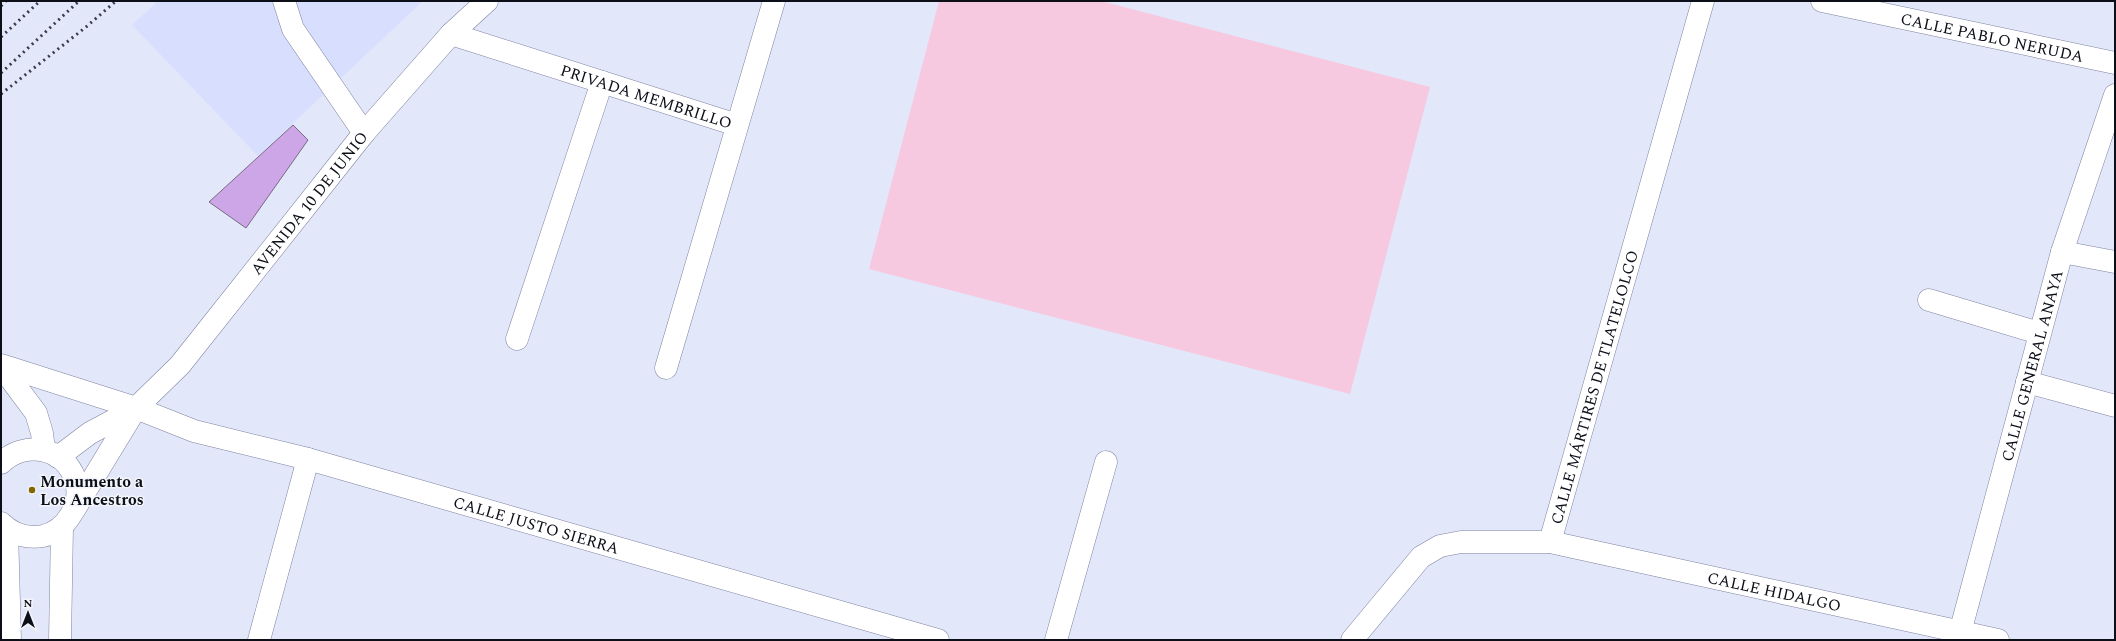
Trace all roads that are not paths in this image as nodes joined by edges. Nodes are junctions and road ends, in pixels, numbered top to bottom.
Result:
1 (284, 1) edge
2 (487, 1) edge
3 (774, 1) edge
4 (1703, 1) edge
5 (1822, 1) edge
6 (451, 34) junction
7 (2115, 63) edge
8 (602, 82) junction
9 (2115, 95) edge
10 (737, 125) junction
11 (364, 133) junction
12 (2062, 252) junction
13 (2115, 262) edge
14 (1929, 300) dead end
15 (2039, 334) junction
16 (516, 339) dead end
17 (1, 366) edge
18 (666, 368) dead end
19 (2027, 382) junction
20 (2115, 406) edge
21 (136, 408) junction
22 (51, 453) junction
23 (308, 460) junction
24 (1106, 462) dead end
25 (1, 463) edge
26 (68, 518) junction
27 (4, 526) edge
28 (1550, 542) junction
29 (1959, 635) edge
30 (10, 640) edge
31 (60, 640) edge
32 (259, 640) edge
33 (938, 640) edge
34 (1056, 640) edge
35 (1352, 640) edge
36 (1998, 640) edge

1 - 11 street
2 - 6 street, AVENIDA 10 DE JUNIO
3 - 10 street
4 - 28 street, CALLE MÁRTIRES DE TLATELOLCO
5 - 7 street, CALLE PABLO NERUDA
6 - 8 street, PRIVADA MEMBRILLO
6 - 11 street, AVENIDA 10 DE JUNIO
8 - 10 street, PRIVADA MEMBRILLO
8 - 16 street
9 - 12 street, CALLE GENERAL ANAYA
10 - 18 street, PRIVADA MEMBRILLO
11 - 21 street, AVENIDA 10 DE JUNIO
12 - 13 street
12 - 15 street, CALLE GENERAL ANAYA
14 - 15 street
15 - 19 street, CALLE GENERAL ANAYA
17 - 21 street, CALLE JUSTO SIERRA
17 - 22 street
19 - 20 street
19 - 29 street, CALLE GENERAL ANAYA
21 - 22 street, AVENIDA 10 DE JUNIO
21 - 23 street, CALLE JUSTO SIERRA
21 - 26 street, AVENIDA 10 DE JUNIO
22 - 25 street
22 - 26 street
23 - 32 street
23 - 33 street, CALLE JUSTO SIERRA
24 - 34 street
26 - 27 street
26 - 31 street
27 - 30 street
28 - 29 street, CALLE HIDALGO
28 - 35 street, CALLE MÁRTIRES DE TLATELOLCO
29 - 36 street, CALLE HIDALGO

